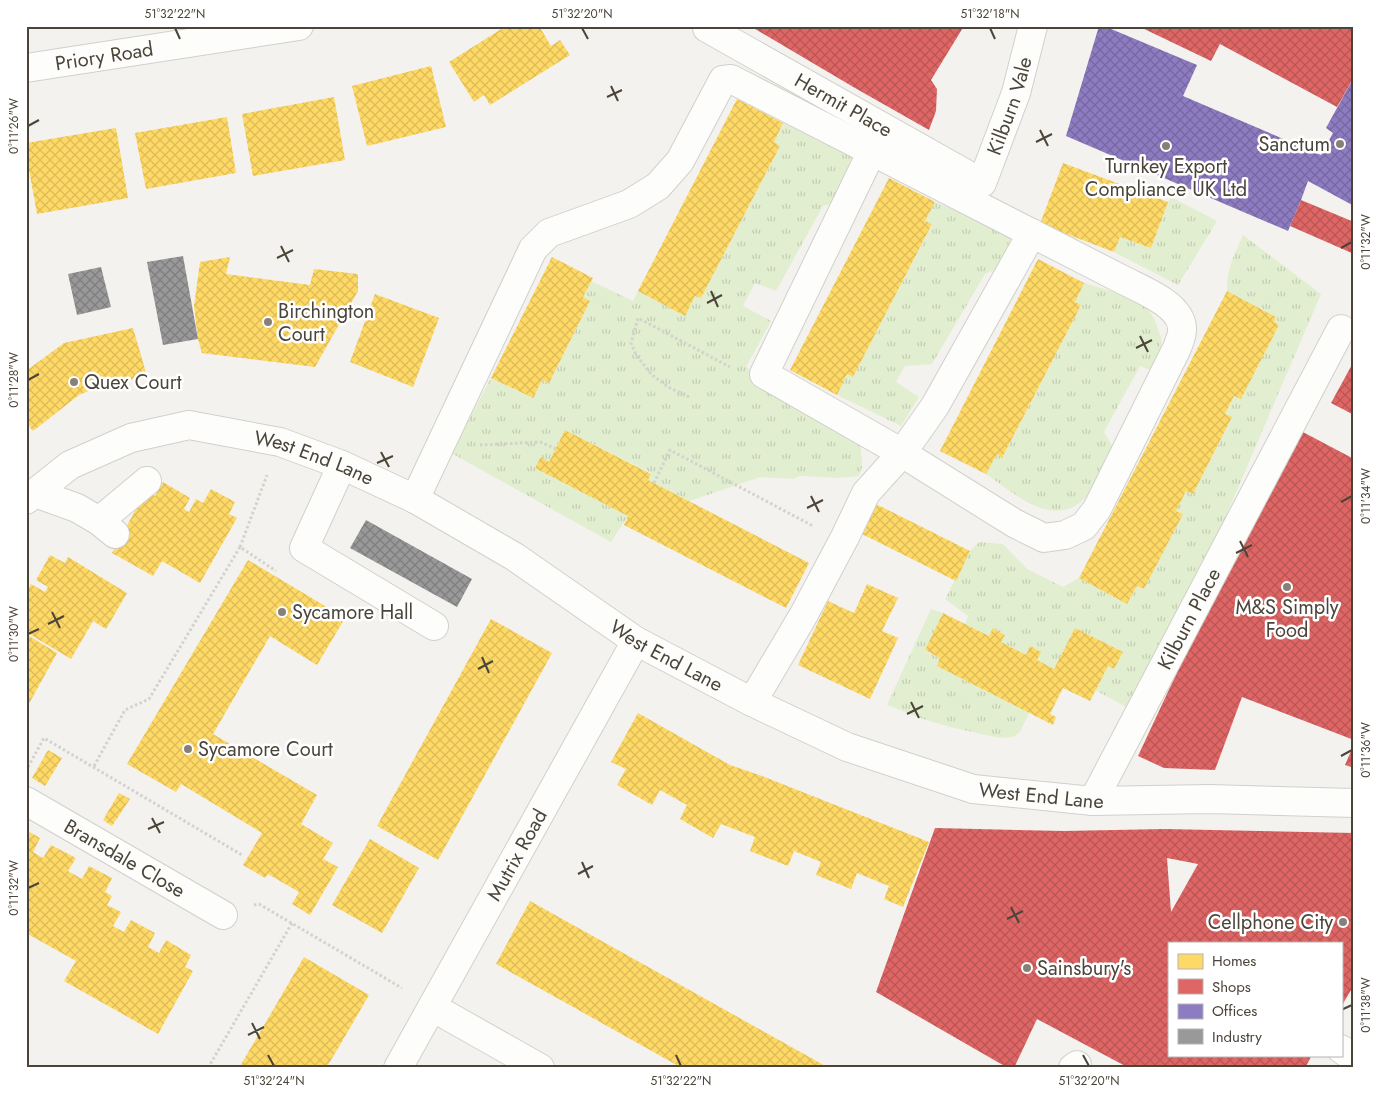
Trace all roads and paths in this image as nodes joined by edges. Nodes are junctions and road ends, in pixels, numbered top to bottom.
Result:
1 (299, 26) edge
2 (708, 26) edge
3 (1033, 26) edge
4 (26, 68) edge
5 (872, 151) junction
6 (982, 183) joint
7 (1032, 233) junction
8 (1341, 328) dead end
9 (764, 374) junction
10 (689, 398) dead end
11 (280, 442) junction
12 (441, 446) junction
13 (556, 449) dead end
14 (902, 453) junction
15 (342, 465) junction
16 (147, 481) dead end
17 (654, 483) dead end
18 (31, 496) edge
19 (415, 499) junction
20 (842, 542) junction
21 (240, 547) junction
22 (304, 548) junction
23 (434, 626) dead end
24 (636, 641) junction
25 (752, 702) junction
26 (94, 766) junction
27 (26, 770) edge
28 (26, 801) edge
29 (1093, 801) junction
30 (1354, 803) edge
31 (242, 855) dead end
32 (223, 915) joint
33 (292, 924) junction
34 (432, 1007) junction
35 (1342, 1050) edge
36 (1354, 1058) edge
37 (208, 1068) edge
38 (398, 1068) edge
39 (540, 1068) edge

1 - 4 street, Priory Road
2 - 6 street, Hermit Place
3 - 6 street, Kilburn Vale
5 - 7 street
5 - 9 street
5 - 12 street
7 - 14 street
7 - 14 street
8 - 29 street, Kilburn Place
9 - 10 path
9 - 14 street
11 - 15 street, West End Lane
11 - 18 street, West End Lane
11 - 21 path
12 - 13 path
12 - 19 street
14 - 20 street
15 - 19 street, West End Lane
15 - 22 street
16 - 18 street
17 - 20 path
19 - 24 street, West End Lane
20 - 25 street
21 - 22 path
21 - 26 path
22 - 23 street
24 - 25 street, West End Lane
24 - 34 street, Mutrix Road
25 - 29 street, West End Lane
26 - 27 path
26 - 31 path
28 - 32 street, Bransdale Close
29 - 30 street, West End Lane
32 - 33 path
33 - 34 path
33 - 37 path
34 - 38 street, Mutrix Road
34 - 39 street
35 - 36 street

